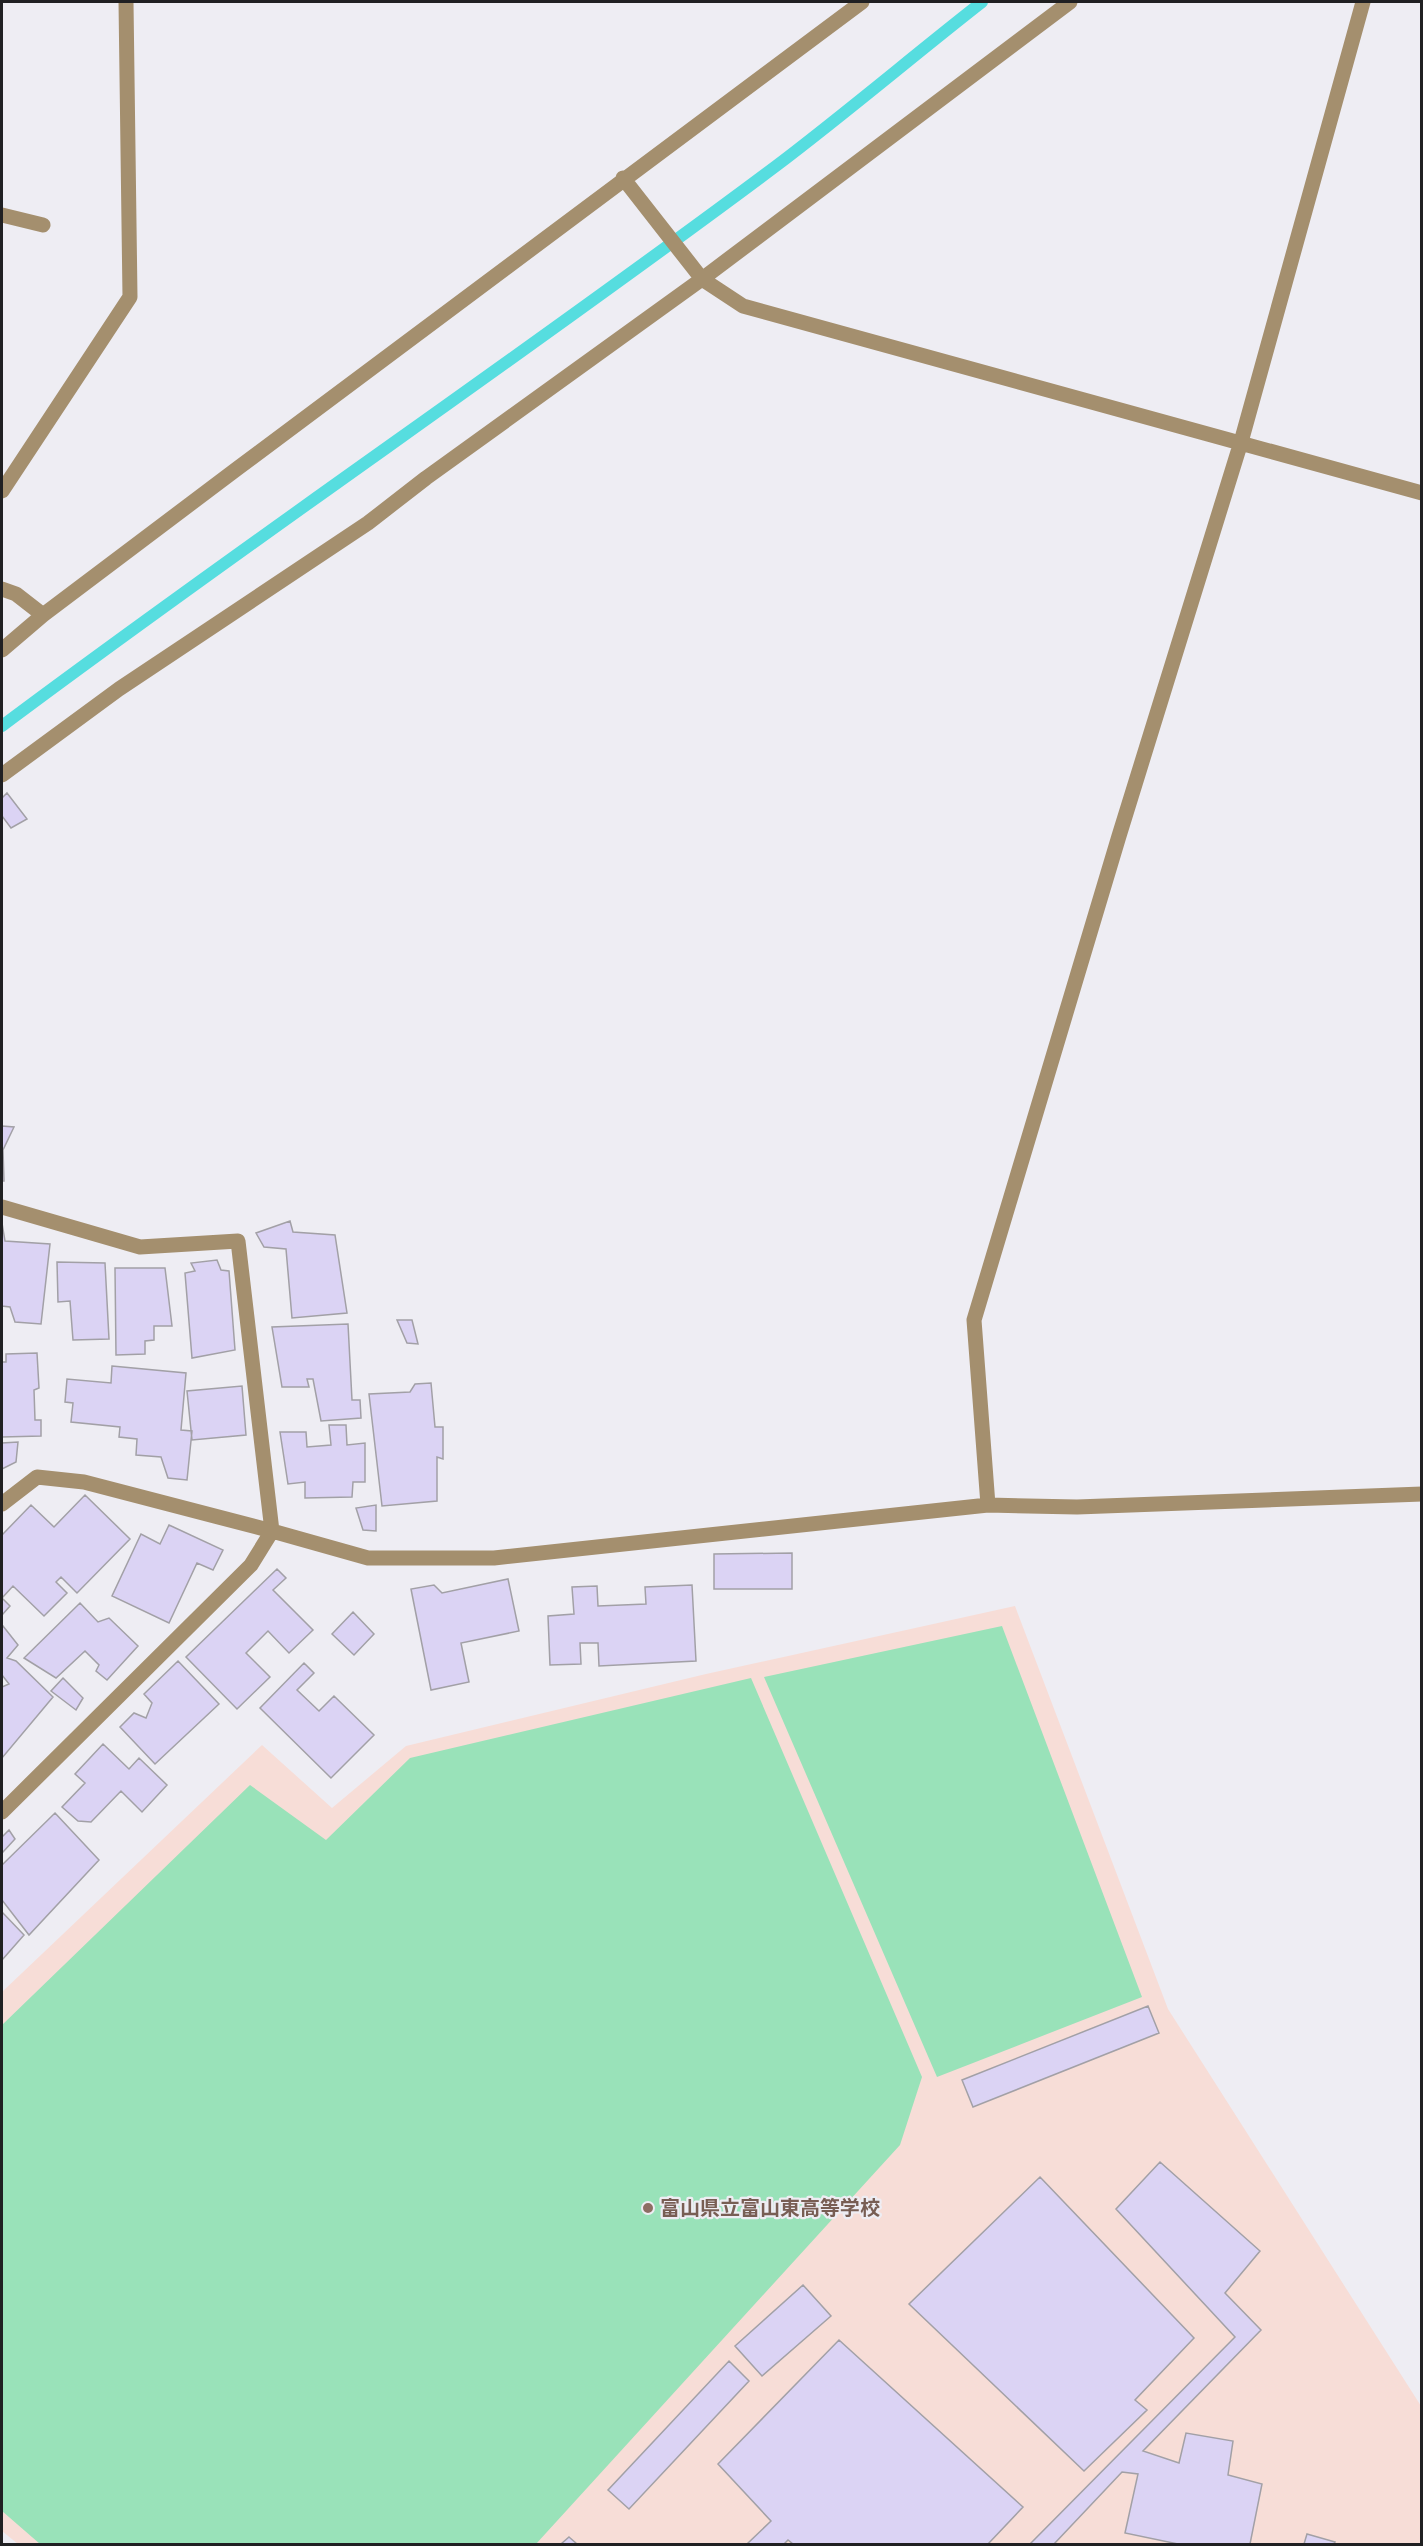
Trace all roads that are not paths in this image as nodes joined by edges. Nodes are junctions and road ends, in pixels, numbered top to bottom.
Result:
1 (126, 2) edge
2 (862, 2) edge
3 (1070, 2) edge
4 (1363, 2) edge
5 (623, 178) junction
6 (2, 215) edge
7 (43, 225) dead end
8 (702, 279) junction
9 (1241, 442) junction
10 (2, 491) edge
11 (1422, 493) edge
12 (2, 589) edge
13 (43, 615) junction
14 (2, 650) edge
15 (2, 775) edge
16 (2, 1207) edge
17 (1422, 1494) edge
18 (2, 1504) edge
19 (988, 1505) junction
20 (272, 1530) junction
21 (2, 1812) edge

1 - 10 street
2 - 5 street
3 - 8 street
4 - 9 street
5 - 8 street
5 - 13 street
6 - 7 street
8 - 9 street
8 - 15 street
9 - 11 street
9 - 19 street
12 - 13 street
13 - 14 street
16 - 20 street
17 - 19 street
18 - 20 street
19 - 20 street
20 - 21 street

